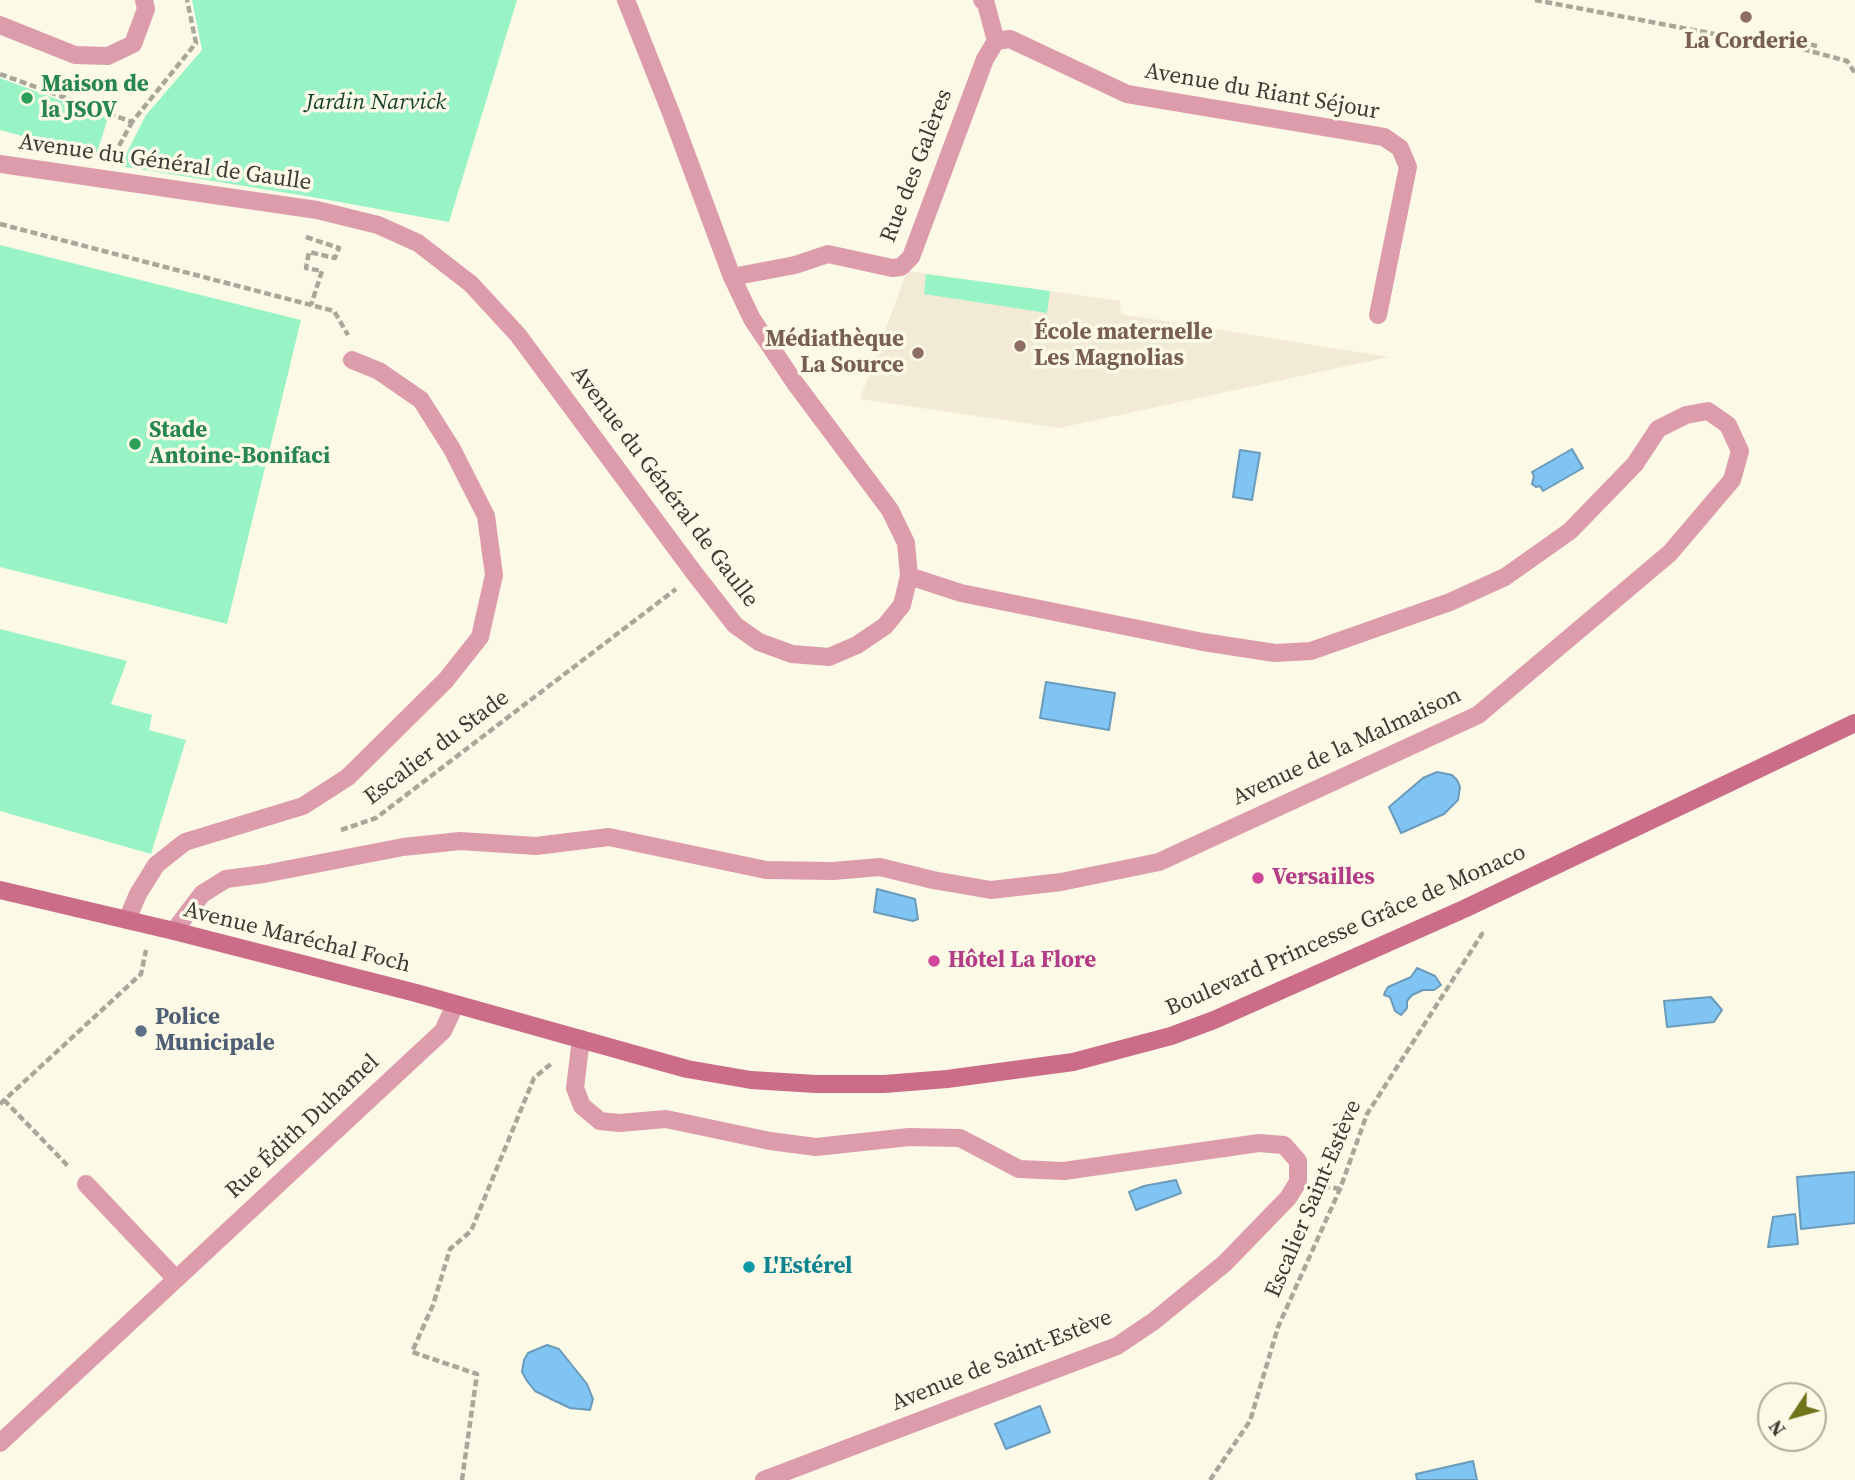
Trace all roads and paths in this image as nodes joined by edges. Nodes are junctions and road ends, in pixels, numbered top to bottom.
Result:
1 (144, 0) edge
2 (626, 0) edge
3 (982, 0) edge
4 (1535, 0) edge
5 (0, 25) edge
6 (996, 41) junction
7 (1784, 44) junction
8 (1817, 46) dead end
9 (1855, 73) edge
10 (132, 122) dead end
11 (0, 164) edge
12 (101, 177) junction
13 (317, 210) junction
14 (0, 224) edge
15 (732, 277) junction
16 (311, 305) junction
17 (1378, 314) dead end
18 (352, 360) joint
19 (695, 574) junction
20 (909, 576) junction
21 (1855, 723) edge
22 (333, 834) dead end
23 (0, 890) edge
24 (1464, 909) junction
25 (127, 920) junction
26 (152, 926) junction
27 (174, 931) junction
28 (455, 1005) junction
29 (581, 1039) junction
30 (534, 1079) dead end
31 (2, 1102) edge
32 (86, 1184) joint
33 (175, 1278) junction
34 (0, 1443) edge
35 (463, 1480) edge
36 (764, 1480) edge
37 (1210, 1480) edge

1 - 5 street
2 - 15 street, Avenue du Général de Gaulle
3 - 6 street
4 - 7 path
6 - 15 street, Rue des Galères
6 - 17 street, Avenue du Riant Séjour
7 - 8 path
7 - 9 path
10 - 12 path
11 - 12 street, Avenue du Général de Gaulle
12 - 13 street, Avenue du Général de Gaulle
13 - 16 path
13 - 19 street, Avenue du Général de Gaulle
14 - 16 path
15 - 20 street, Avenue du Général de Gaulle
16 - 18 path
18 - 25 street
19 - 20 street, Avenue du Général de Gaulle
19 - 22 path, Escalier du Stade
20 - 27 street, Avenue de la Malmaison
21 - 24 main road, Boulevard Princesse Grâce de Monaco
23 - 25 main road, Avenue Maréchal Foch
24 - 29 main road, Boulevard Princesse Grâce de Monaco
24 - 37 path, Escalier Saint-Estève
25 - 26 main road, Avenue Maréchal Foch
26 - 27 main road, Avenue Maréchal Foch
26 - 31 path
27 - 28 main road, Avenue Maréchal Foch
28 - 29 main road, Avenue Maréchal Foch
28 - 33 street, Rue Édith Duhamel
29 - 36 street, Avenue de Saint-Estève
30 - 35 path
31 - 32 path
32 - 33 street
33 - 34 street, Rue Édith Duhamel

